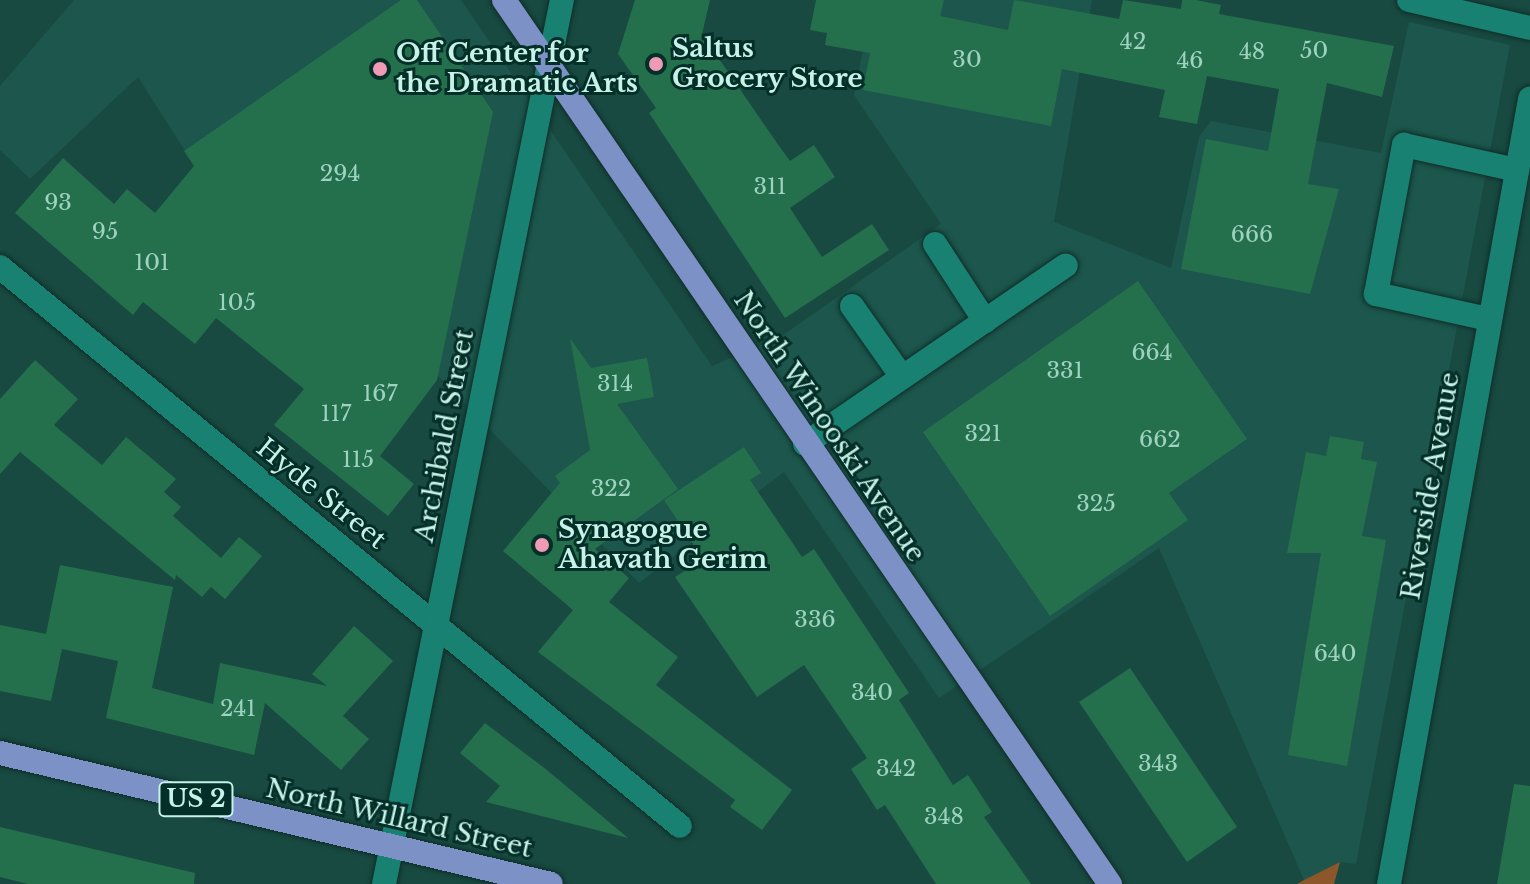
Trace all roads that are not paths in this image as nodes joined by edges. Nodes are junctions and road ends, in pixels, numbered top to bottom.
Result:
1 (504, 0) edge
2 (562, 0) edge
3 (1409, 0) edge
4 (1530, 28) edge
5 (548, 65) junction
6 (1530, 99) edge
7 (1517, 170) junction
8 (935, 244) dead end
9 (1066, 265) dead end
10 (0, 267) edge
11 (852, 306) dead end
12 (1488, 319) junction
13 (985, 321) junction
14 (902, 377) junction
15 (805, 444) junction
16 (436, 625) junction
17 (0, 753) edge
18 (680, 826) dead end
19 (391, 846) junction
20 (384, 884) edge
21 (551, 884) edge
22 (1110, 884) edge
23 (1389, 884) edge

1 - 5 main road, North Winooski Avenue
2 - 5 street, Archibald Street
3 - 4 street
5 - 15 main road, North Winooski Avenue
5 - 16 street, Archibald Street
6 - 7 street, Riverside Avenue
7 - 12 street, Riverside Avenue
7 - 12 street
8 - 13 street
9 - 13 street
10 - 16 street, Hyde Street
11 - 14 street
12 - 23 street, Riverside Avenue
13 - 14 street
14 - 15 street
15 - 22 main road, North Winooski Avenue
16 - 18 street, Hyde Street
16 - 19 street, Archibald Street
17 - 19 main road, North Willard Street / US 2
19 - 20 street, Archibald Street
19 - 21 main road, North Willard Street / US 2

